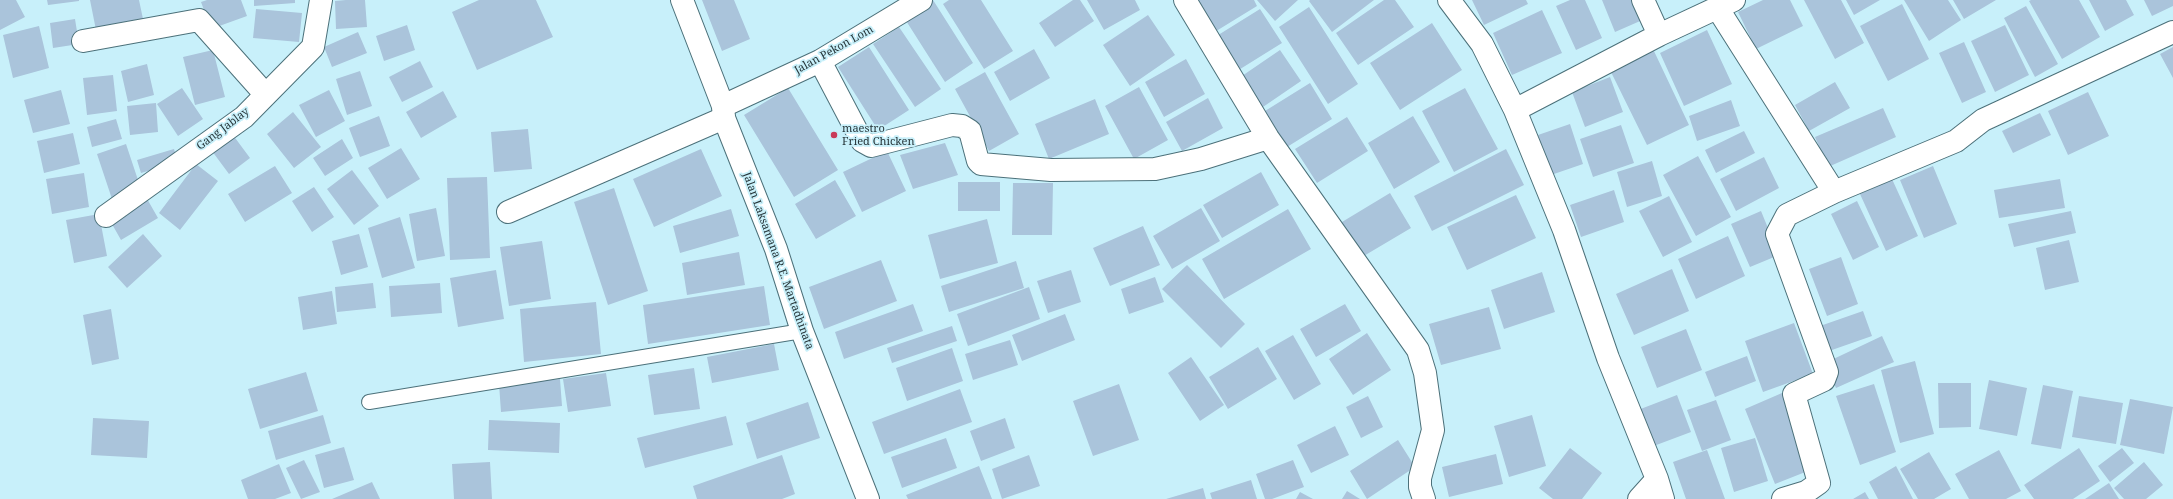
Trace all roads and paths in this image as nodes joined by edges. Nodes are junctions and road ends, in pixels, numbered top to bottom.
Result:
1 (321, 0) edge
2 (682, 0) edge
3 (921, 0) edge
4 (1185, 0) edge
5 (1449, 0) edge
6 (1643, 0) edge
7 (1726, 5) edge
8 (2173, 32) edge
9 (1660, 35) junction
10 (84, 41) dead end
11 (820, 61) junction
12 (265, 94) junction
13 (1515, 110) junction
14 (723, 112) junction
15 (1268, 138) junction
16 (1834, 192) junction
17 (508, 212) dead end
18 (106, 216) dead end
19 (802, 331) junction
20 (369, 402) dead end
21 (1660, 489) edge
22 (1808, 496) edge
23 (868, 499) edge
24 (1424, 499) edge
25 (1639, 499) edge
26 (1783, 499) edge

1 - 12 street, Gang Jablay
2 - 14 street, Jalan Laksamana R.E. Martadhinata
3 - 11 street, Jalan Pekon Lom
4 - 15 street
5 - 13 street
6 - 9 street
7 - 9 street
7 - 16 street
8 - 16 street
9 - 13 street
10 - 12 street
11 - 14 street, Jalan Pekon Lom
11 - 15 street
12 - 18 street, Gang Jablay
13 - 21 street
14 - 17 street, Jalan Pekon Lom
14 - 19 street, Jalan Laksamana R.E. Martadhinata
15 - 24 street
16 - 22 street
19 - 20 lane
19 - 23 street, Jalan Laksamana R.E. Martadhinata
21 - 25 street
22 - 26 street

